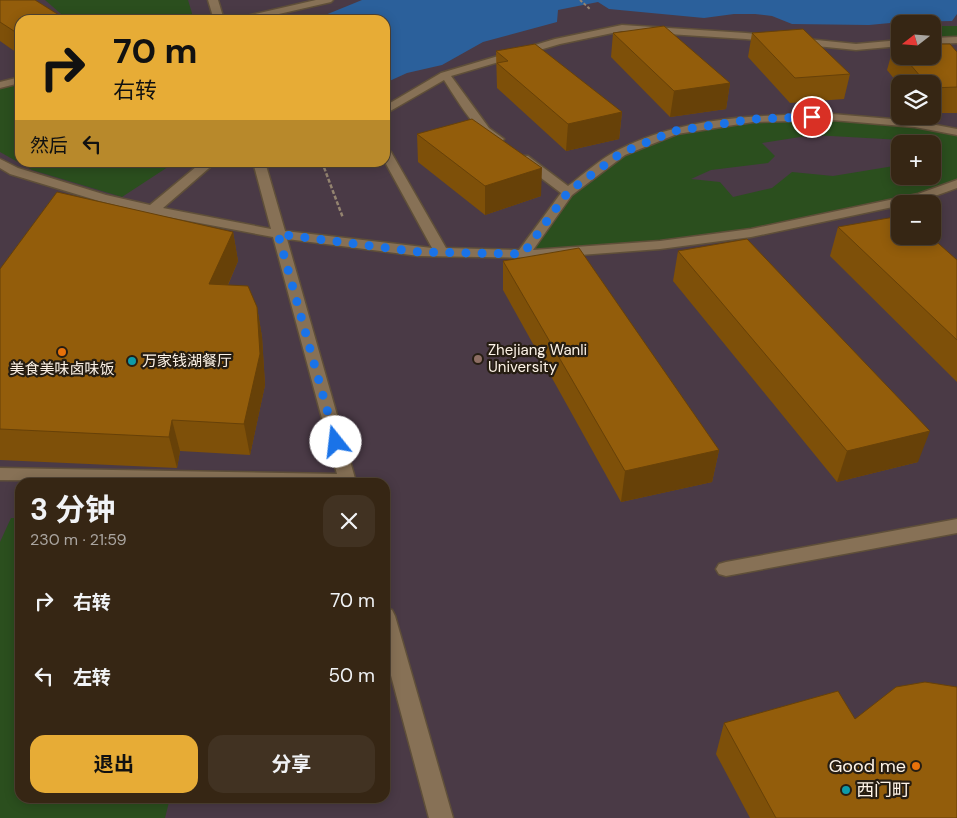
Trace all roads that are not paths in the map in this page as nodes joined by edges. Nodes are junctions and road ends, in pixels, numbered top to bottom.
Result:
1 (213, 0) edge
2 (328, 0) edge
3 (218, 15) edge
4 (262, 15) edge
5 (957, 40) edge
6 (941, 41) edge
7 (891, 44) edge
8 (445, 75) junction
9 (15, 81) edge
10 (0, 85) edge
11 (390, 108) edge
12 (957, 132) edge
13 (390, 161) edge
14 (0, 163) edge
15 (204, 167) edge
16 (260, 167) edge
17 (957, 184) edge
18 (568, 192) junction
19 (152, 210) junction
20 (278, 234) junction
21 (441, 252) junction
22 (523, 254) junction
23 (0, 474) edge
24 (198, 478) edge
25 (346, 478) edge
26 (957, 526) edge
27 (726, 569) dead end
28 (390, 634) edge
29 (441, 818) edge

1 - 3 lane
2 - 4 lane
5 - 6 lane
7 - 8 lane
8 - 11 lane
8 - 18 lane
9 - 10 lane
12 - 18 lane
13 - 21 lane
14 - 19 lane
15 - 19 lane
16 - 20 lane
17 - 22 lane
18 - 22 lane
19 - 20 lane
20 - 21 lane
20 - 25 lane
21 - 22 lane
23 - 24 lane
26 - 27 lane
28 - 29 lane

